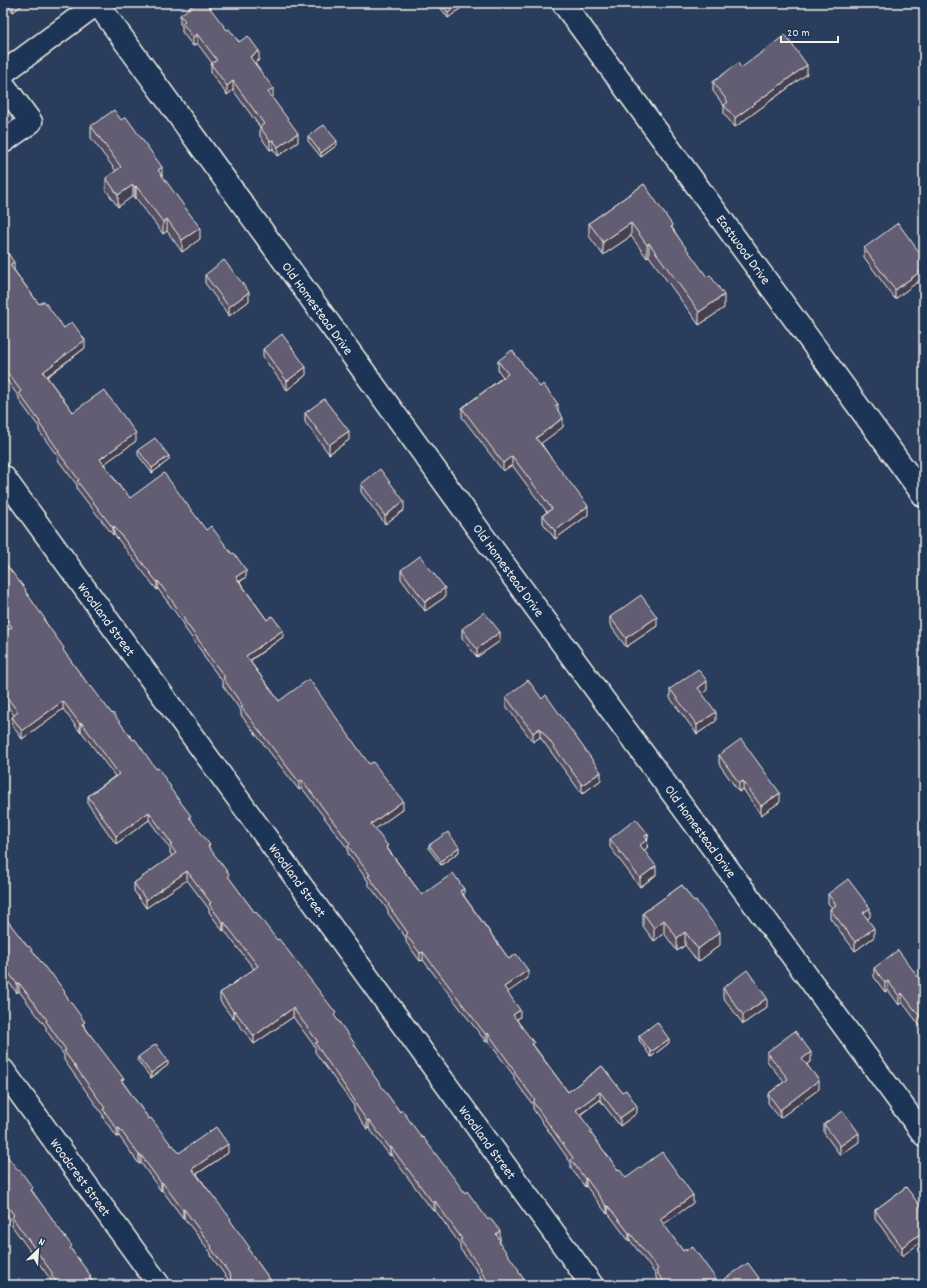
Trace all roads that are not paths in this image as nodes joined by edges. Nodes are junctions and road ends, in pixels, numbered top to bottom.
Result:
1 (97, 3) edge
2 (563, 3) edge
3 (3, 73) edge
4 (3, 84) edge
5 (3, 142) edge
6 (3, 476) edge
7 (924, 496) edge
8 (3, 1070) edge
9 (924, 1135) edge
10 (159, 1285) edge
11 (592, 1285) edge

1 - 3 street
1 - 9 street, Old Homestead Drive
2 - 7 street, Eastwood Drive
4 - 5 street
6 - 11 street, Woodland Street
8 - 10 street, Woodcrest Street

